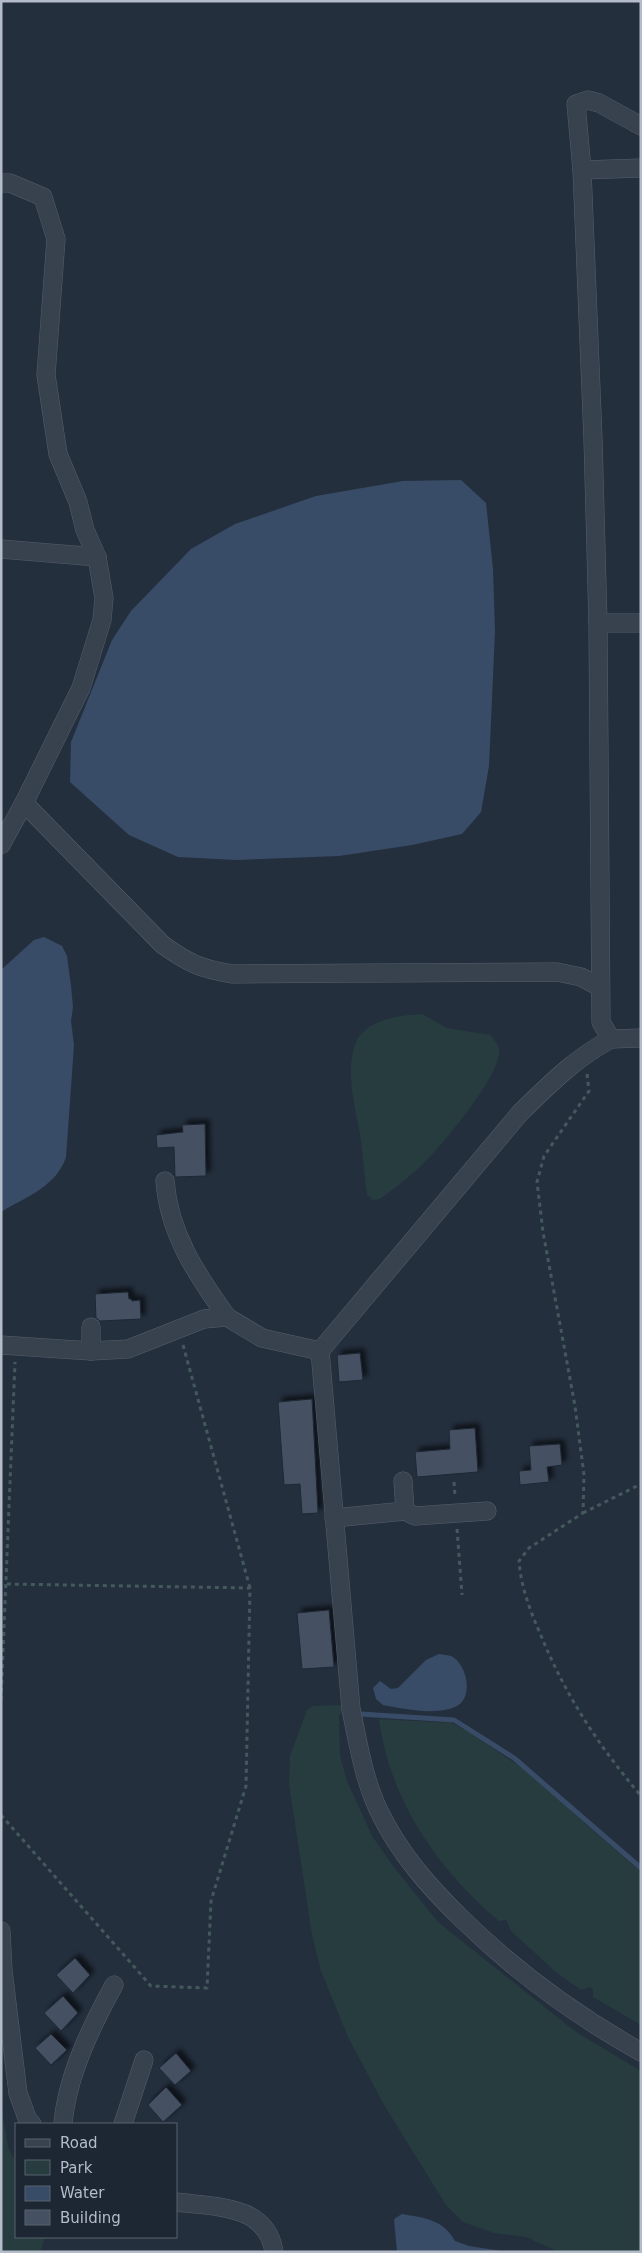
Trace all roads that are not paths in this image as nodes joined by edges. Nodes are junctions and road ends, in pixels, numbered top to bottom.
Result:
1 (641, 126) edge
2 (641, 168) edge
3 (582, 170) junction
4 (1, 183) edge
5 (1, 549) edge
6 (97, 558) junction
7 (598, 623) junction
8 (641, 623) edge
9 (24, 803) junction
10 (1, 845) edge
11 (600, 987) junction
12 (641, 1038) edge
13 (611, 1039) junction
14 (165, 1181) dead end
15 (227, 1317) junction
16 (91, 1327) dead end
17 (9, 1346) edge
18 (91, 1351) junction
19 (320, 1351) junction
20 (403, 1481) dead end
21 (405, 1511) junction
22 (487, 1511) dead end
23 (334, 1518) junction
24 (1, 1931) edge
25 (114, 1985) dead end
26 (641, 2052) edge
27 (144, 2060) dead end
28 (31, 2123) edge
29 (63, 2123) edge
30 (123, 2123) edge
31 (178, 2202) edge
32 (274, 2252) edge

1 - 3 street
2 - 3 street
3 - 7 street
4 - 6 street
5 - 6 street
6 - 9 street
7 - 8 street
7 - 11 street
9 - 10 street
9 - 11 street
11 - 13 street
12 - 13 street
13 - 19 street
14 - 15 street
15 - 18 street
15 - 19 street
16 - 18 street
17 - 18 street
19 - 23 street
20 - 21 street
21 - 22 street
21 - 23 street
23 - 26 street
24 - 28 street
25 - 29 street
27 - 30 street
31 - 32 street

